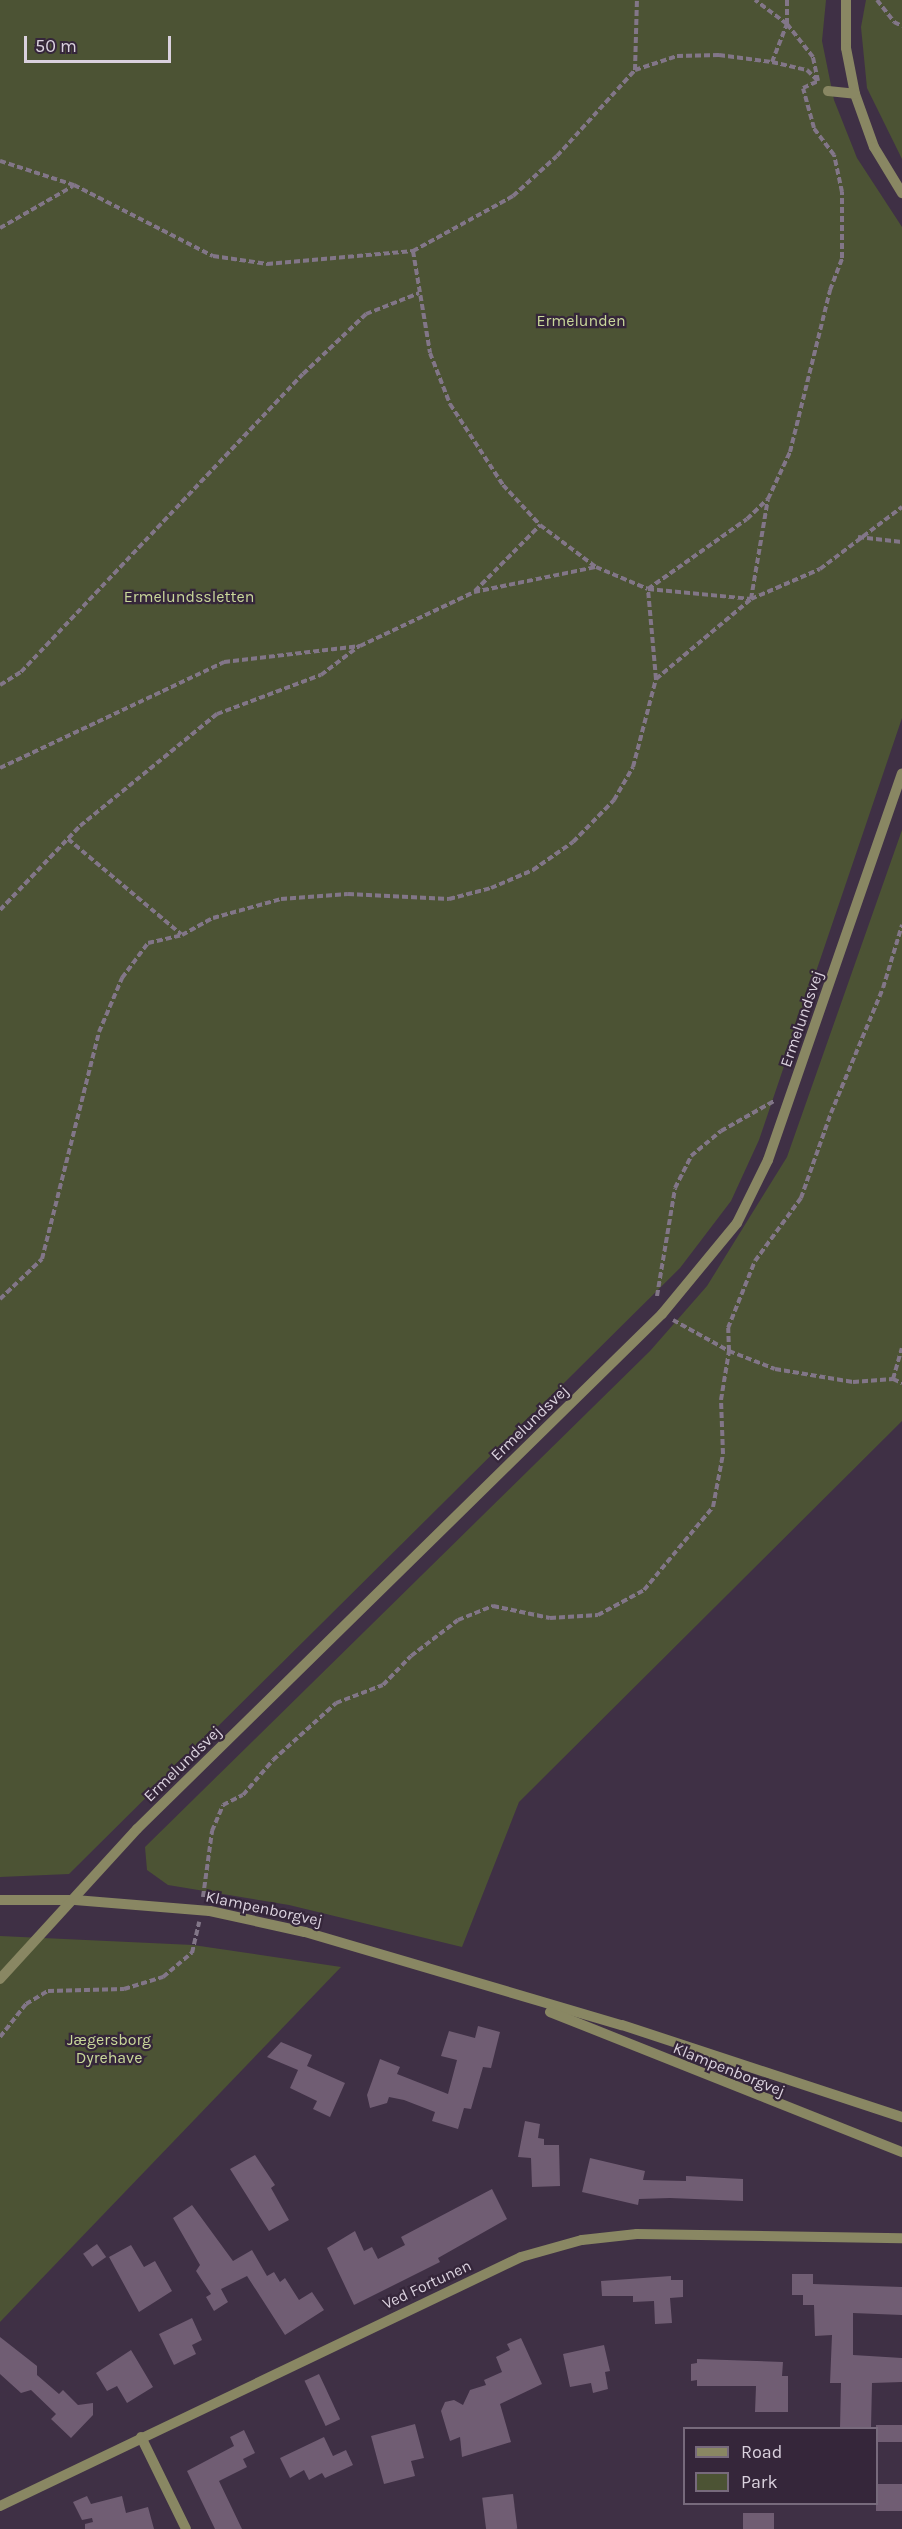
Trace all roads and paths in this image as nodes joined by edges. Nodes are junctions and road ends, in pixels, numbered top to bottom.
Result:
1 (638, 0) edge
2 (755, 0) edge
3 (787, 0) edge
4 (846, 0) edge
5 (877, 0) edge
6 (787, 24) junction
7 (902, 26) edge
8 (772, 62) junction
9 (634, 70) junction
10 (818, 81) junction
11 (828, 91) joint
12 (855, 94) junction
13 (0, 161) edge
14 (74, 185) junction
15 (902, 193) edge
16 (0, 228) edge
17 (413, 251) junction
18 (418, 293) junction
19 (768, 499) junction
20 (902, 507) edge
21 (540, 525) junction
22 (858, 537) junction
23 (902, 542) edge
24 (596, 567) junction
25 (648, 589) junction
26 (474, 592) junction
27 (752, 599) junction
28 (360, 646) junction
29 (656, 679) junction
30 (0, 685) edge
31 (0, 768) edge
32 (902, 774) edge
33 (68, 839) junction
34 (0, 910) edge
35 (902, 925) edge
36 (182, 935) junction
37 (794, 1089) junction
38 (0, 1299) edge
39 (662, 1314) junction
40 (902, 1348) edge
41 (729, 1351) junction
42 (892, 1379) junction
43 (902, 1383) edge
44 (0, 1900) edge
45 (75, 1900) junction
46 (202, 1910) junction
47 (0, 1979) edge
48 (514, 1996) junction
49 (0, 2037) edge
50 (902, 2117) edge
51 (902, 2152) edge
52 (902, 2238) edge
53 (141, 2437) junction
54 (0, 2506) edge
55 (186, 2529) edge

1 - 9 path
2 - 6 path
3 - 6 path
4 - 12 street
5 - 7 path
6 - 8 path
6 - 10 path
8 - 9 path
8 - 10 path
9 - 17 path
10 - 11 path
10 - 19 path
11 - 12 street
12 - 15 street
13 - 14 path
14 - 16 path
14 - 17 path
17 - 18 path
18 - 21 path
18 - 30 path
19 - 25 path
19 - 27 path
20 - 22 path
21 - 24 path
21 - 26 path
22 - 23 path
22 - 27 path
24 - 25 path
24 - 26 path
25 - 27 path
25 - 29 path
26 - 28 path
27 - 29 path
28 - 31 path
28 - 33 path
29 - 36 path
32 - 37 street, Ermelundsvej
33 - 34 path
33 - 36 path
35 - 41 path
36 - 38 path
37 - 39 street, Ermelundsvej
37 - 39 path
39 - 41 path
39 - 45 street, Ermelundsvej
40 - 42 path
41 - 42 path
41 - 46 path
42 - 43 path
44 - 45 street, Klampenborgvej
45 - 46 street, Klampenborgvej
45 - 47 street, Ermelundsvej
46 - 48 street, Klampenborgvej
46 - 49 path
48 - 50 street, Klampenborgvej
48 - 51 street, Klampenborgvej
52 - 53 street, Ved Fortunen
53 - 54 street, Ved Fortunen
53 - 55 street

